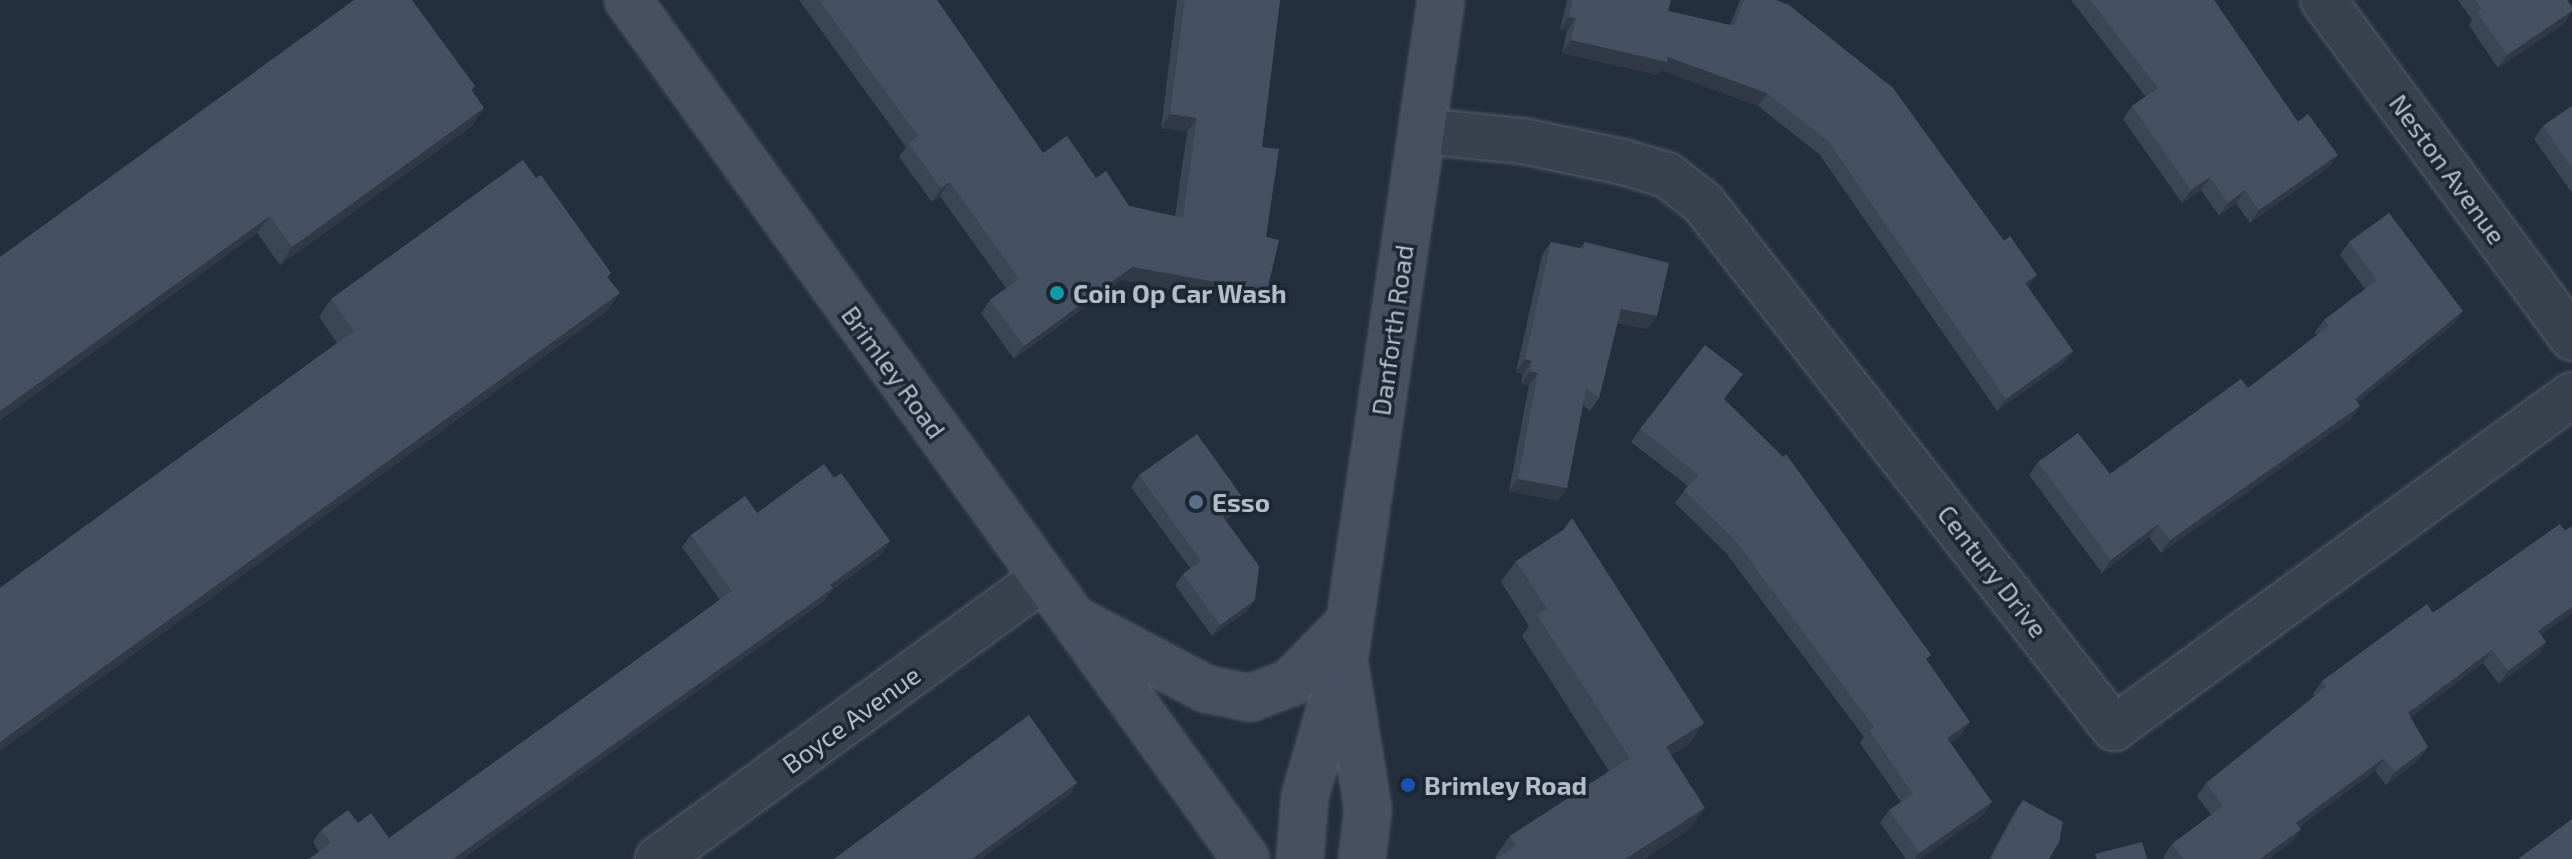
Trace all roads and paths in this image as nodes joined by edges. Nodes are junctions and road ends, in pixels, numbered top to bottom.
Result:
1 (628, 0) edge
2 (1441, 0) edge
3 (2323, 0) edge
4 (1422, 131) junction
5 (2572, 338) edge
6 (2572, 395) edge
7 (1043, 578) junction
8 (1072, 619) junction
9 (1346, 642) junction
10 (658, 859) edge
11 (1246, 859) edge
12 (1300, 859) edge
13 (1362, 859) edge

1 - 7 main road, Brimley Road
2 - 4 main road, Danforth Road
3 - 5 street, Neston Avenue
4 - 6 street, Century Drive
4 - 9 main road, Danforth Road
7 - 8 main road, Brimley Road
7 - 10 street, Boyce Avenue
8 - 9 main road
8 - 11 main road, Brimley Road
9 - 12 main road, Danforth Road
9 - 13 main road, Danforth Road

